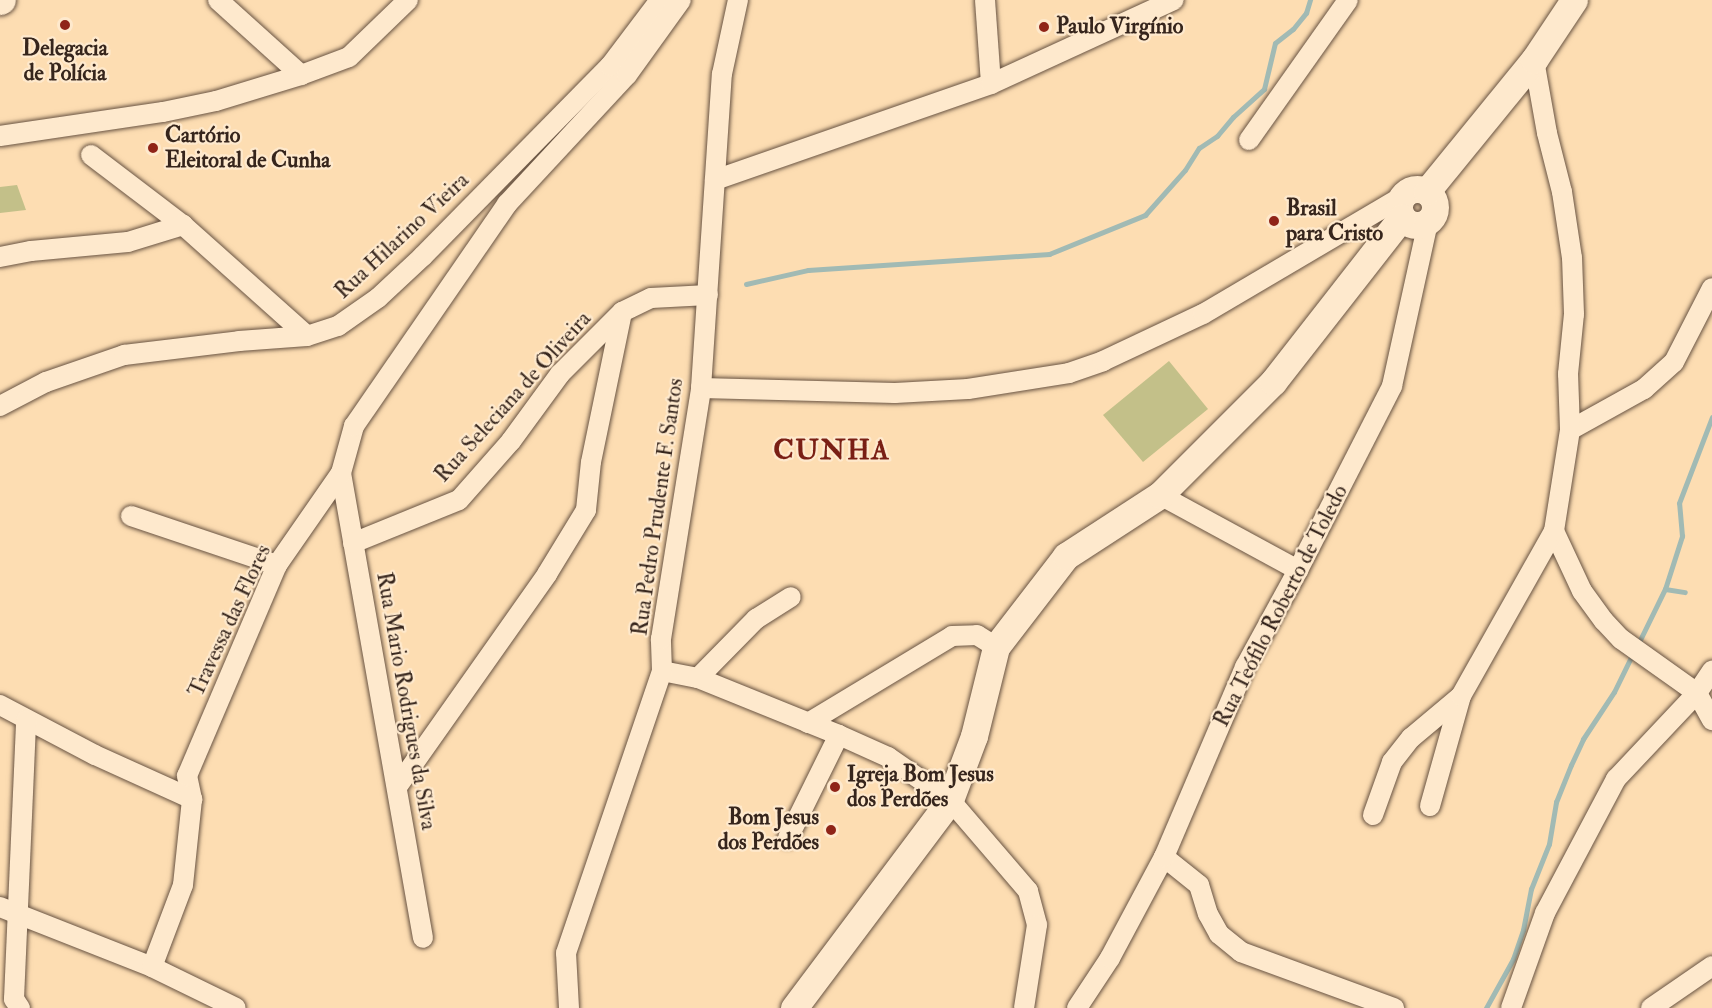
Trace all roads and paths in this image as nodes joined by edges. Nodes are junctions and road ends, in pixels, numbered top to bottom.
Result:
1 (218, 0) edge
2 (408, 0) edge
3 (660, 0) edge
4 (681, 0) edge
5 (738, 0) edge
6 (985, 0) edge
7 (1174, 0) edge
8 (1348, 0) edge
9 (1574, 0) edge
10 (1534, 60) junction
11 (301, 75) junction
12 (991, 84) junction
13 (0, 136) edge
14 (1249, 140) dead end
15 (91, 155) dead end
16 (715, 180) junction
17 (1415, 207) junction
18 (183, 225) junction
19 (0, 257) edge
20 (1712, 288) edge
21 (708, 295) junction
22 (622, 312) junction
23 (307, 336) junction
24 (701, 388) junction
25 (0, 406) edge
26 (1570, 430) junction
27 (341, 473) junction
28 (1160, 495) junction
29 (131, 516) dead end
30 (1554, 531) junction
31 (353, 543) junction
32 (277, 565) junction
33 (1298, 570) junction
34 (791, 597) dead end
35 (996, 647) junction
36 (662, 671) junction
37 (1712, 671) edge
38 (698, 678) junction
39 (1697, 693) junction
40 (1461, 696) junction
41 (0, 705) edge
42 (26, 720) junction
43 (1712, 720) edge
44 (808, 723) junction
45 (839, 735) junction
46 (397, 787) junction
47 (192, 799) junction
48 (950, 800) junction
49 (1430, 806) dead end
50 (1373, 815) dead end
51 (788, 838) dead end
52 (1164, 857) junction
53 (8, 910) edge
54 (423, 938) dead end
55 (1712, 966) edge
56 (152, 967) junction
57 (1372, 1004) edge
58 (20, 1008) edge
59 (236, 1008) edge
60 (569, 1008) edge
61 (794, 1008) edge
62 (1024, 1008) edge
63 (1077, 1008) edge
64 (1394, 1008) edge
65 (1511, 1008) edge
66 (1651, 1008) edge

1 - 11 street
2 - 11 street
3 - 23 street, Rua Hilarino Vieira
4 - 27 street, Travessa das Flores
5 - 16 street, Rua Pedro Prudente F. Santos
6 - 12 street
7 - 12 street
8 - 14 street
9 - 10 street, Rua Teófilo Roberto de Toledo
10 - 17 street, Rua Teófilo Roberto de Toledo
10 - 26 street
11 - 13 street
12 - 16 street
15 - 18 street
16 - 21 street, Rua Pedro Prudente F. Santos
17 - 24 street
17 - 28 street
17 - 33 street, Rua Teófilo Roberto de Toledo
18 - 19 street
18 - 23 street
20 - 26 street
21 - 22 street, Rua Seleciana de Oliveira
21 - 24 street, Rua Pedro Prudente F. Santos
22 - 31 street, Rua Seleciana de Oliveira
22 - 46 street
23 - 25 street, Rua Hilarino Vieira
24 - 36 street, Rua Pedro Prudente F. Santos
26 - 30 street
27 - 31 street, Rua Mario Rodrigues da Silva
27 - 32 street, Travessa das Flores
28 - 33 street
28 - 35 street
29 - 32 street
30 - 39 street
30 - 40 street
31 - 46 street, Rua Mario Rodrigues da Silva
32 - 47 street, Travessa das Flores
33 - 52 street, Rua Teófilo Roberto de Toledo
34 - 38 street
35 - 44 street
35 - 48 street
36 - 38 street
36 - 60 street, Rua Pedro Prudente F. Santos
37 - 39 street
38 - 44 street
39 - 43 street
39 - 65 street
40 - 49 street
40 - 50 street
41 - 42 street
42 - 47 street
42 - 53 street
44 - 45 street
45 - 48 street
45 - 51 street
46 - 54 street, Rua Mario Rodrigues da Silva
47 - 56 street, Travessa das Flores
48 - 61 street
48 - 62 street
52 - 57 street
52 - 63 street, Rua Teófilo Roberto de Toledo
53 - 56 street
53 - 58 street
55 - 66 street
56 - 59 street
57 - 64 street

